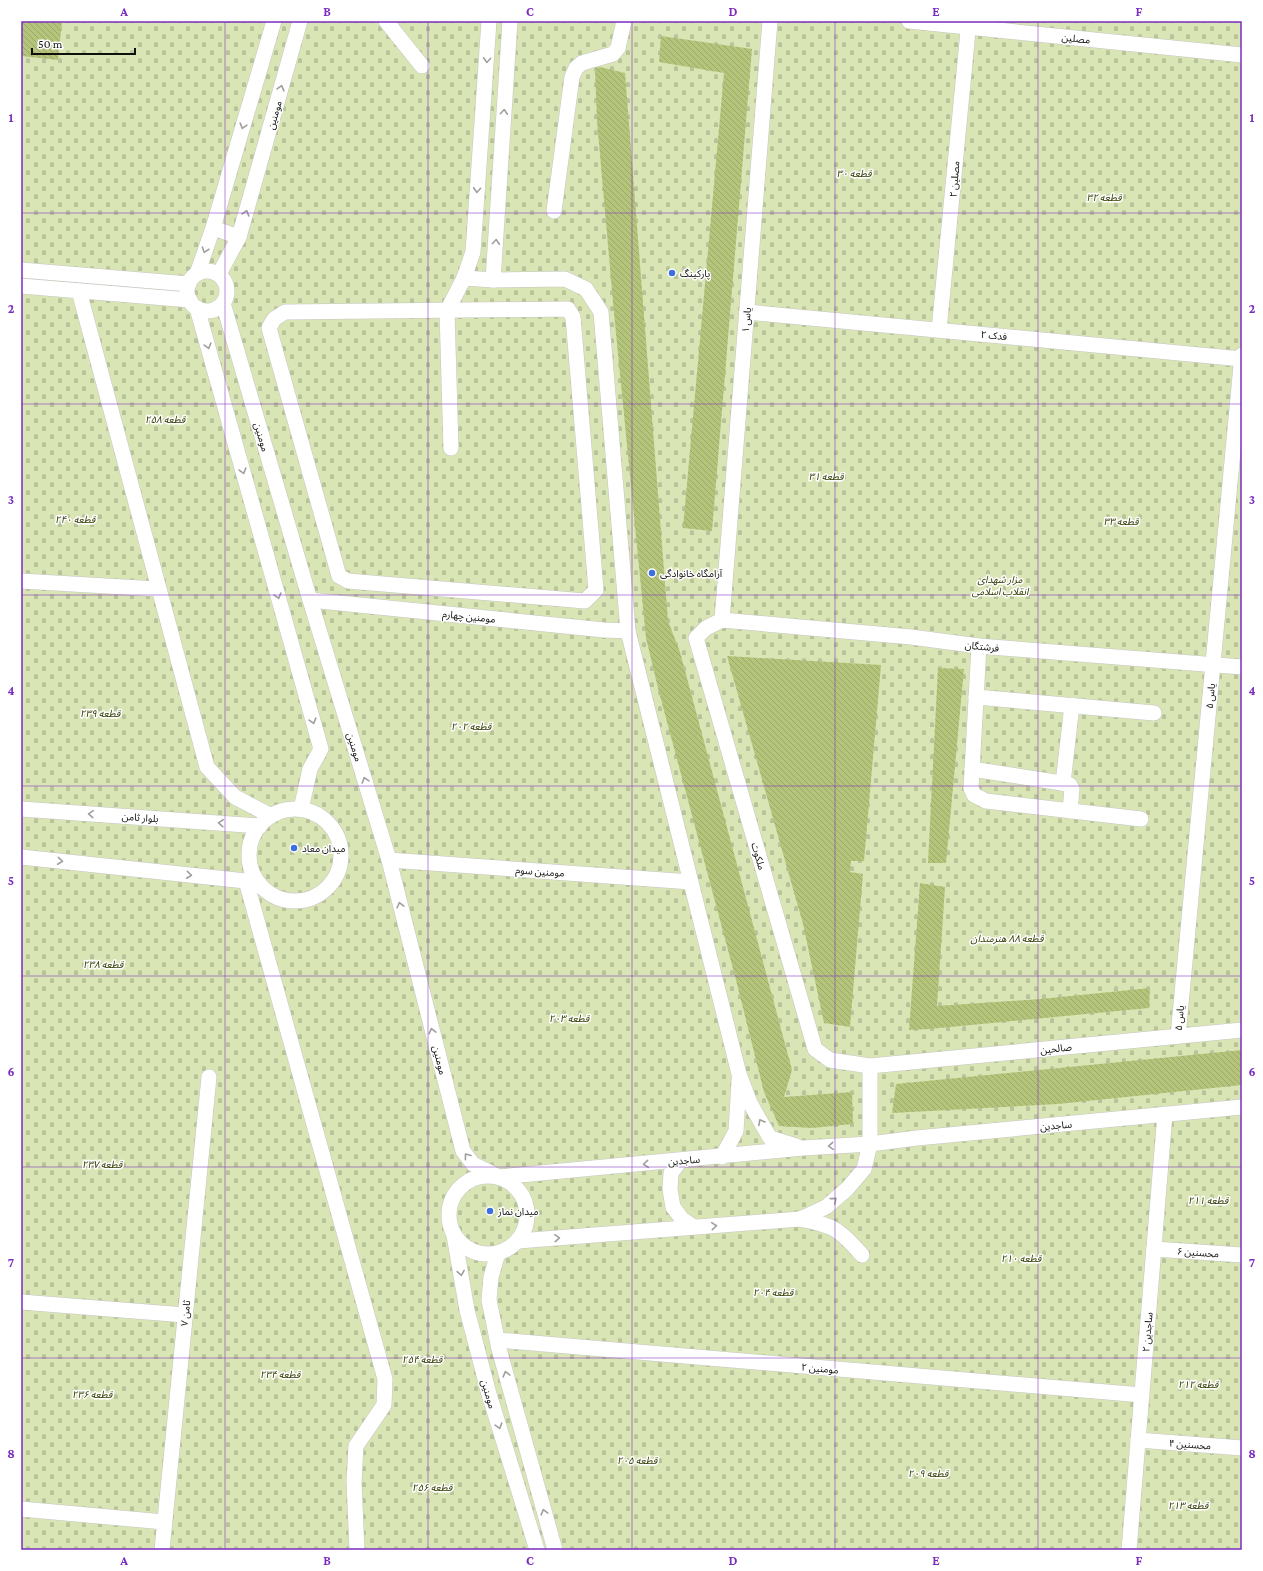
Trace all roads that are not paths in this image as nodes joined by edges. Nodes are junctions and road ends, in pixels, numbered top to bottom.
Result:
1 (274, 21) edge
2 (300, 21) edge
3 (386, 21) edge
4 (489, 21) edge
5 (510, 21) edge
6 (624, 21) edge
7 (770, 21) edge
8 (909, 21) edge
9 (968, 24) edge
10 (1242, 55) edge
11 (422, 66) dead end
12 (554, 211) dead end
13 (213, 228) junction
14 (239, 237) junction
15 (21, 270) edge
16 (219, 274) junction
17 (464, 278) junction
18 (193, 279) junction
19 (493, 280) junction
20 (21, 286) edge
21 (79, 292) junction
22 (223, 303) junction
23 (194, 304) junction
24 (447, 311) junction
25 (747, 312) junction
26 (939, 330) junction
27 (1242, 355) edge
28 (1242, 359) edge
29 (451, 448) dead end
30 (21, 581) edge
31 (158, 589) junction
32 (310, 600) junction
33 (722, 620) junction
34 (628, 632) junction
35 (979, 646) junction
36 (1213, 665) junction
37 (1242, 667) edge
38 (976, 697) junction
39 (1072, 705) junction
40 (1154, 713) dead end
41 (972, 769) junction
42 (1064, 783) junction
43 (21, 808) edge
44 (300, 809) junction
45 (1070, 812) junction
46 (271, 816) junction
47 (1141, 819) dead end
48 (260, 826) junction
49 (21, 857) edge
50 (389, 860) junction
51 (252, 882) junction
52 (691, 882) junction
53 (1242, 1030) edge
54 (1178, 1036) junction
55 (870, 1066) junction
56 (740, 1074) junction
57 (209, 1077) dead end
58 (1242, 1107) edge
59 (1165, 1114) junction
60 (870, 1144) junction
61 (803, 1148) junction
62 (722, 1157) junction
63 (681, 1160) junction
64 (499, 1177) junction
65 (800, 1219) junction
66 (694, 1228) junction
67 (454, 1235) junction
68 (518, 1241) junction
69 (1154, 1249) junction
70 (498, 1253) junction
71 (862, 1255) dead end
72 (1242, 1256) edge
73 (21, 1302) edge
74 (185, 1315) junction
75 (498, 1340) junction
76 (1142, 1395) junction
77 (1138, 1440) junction
78 (1242, 1448) edge
79 (21, 1509) edge
80 (164, 1522) junction
81 (162, 1550) edge
82 (357, 1550) edge
83 (537, 1550) edge
84 (555, 1550) edge
85 (1129, 1550) edge

1 -> 13 street
14 -> 2 street, مومنین
3 - 11 street
4 -> 17 street
19 -> 5 street
6 - 12 street
7 - 25 street, یاس ۱
8 - 9 street, مصلین
9 - 10 street, مصلین
9 - 26 street, مصلین ۲
13 - 14 street
13 -> 18 street
14 - 16 street, مومنین
15 - 18 street
16 - 18 street
16 - 22 street
17 - 19 street
17 - 24 street
18 - 23 street
19 - 34 street
20 - 21 street
21 - 23 street
21 - 31 street
22 - 23 street
22 - 32 street, مومنین
23 -> 44 street
24 - 24 street
24 - 29 street
25 - 26 street, فدک ۲
25 - 33 street, یاس ۱
26 - 28 street, فدک ۲
27 - 28 street, یاس ۵
28 - 36 street, یاس ۵
30 - 31 street
31 - 46 street
32 - 34 street, مومنین چهارم
50 -> 32 street, مومنین
33 - 35 street, فرشتگان
33 - 55 street, ملکوت
34 - 52 street
35 - 36 street, فرشتگان
35 - 38 street
36 - 37 street, فرشتگان
36 - 54 street, یاس ۵
38 - 39 street
38 - 41 street
39 - 40 street
39 - 42 street
41 - 42 street
41 - 45 street
42 - 45 street
48 -> 43 street, بلوار ثامن
44 - 46 street
44 - 51 street
45 - 47 street
46 - 48 street
48 - 51 street
49 -> 51 street
50 - 52 street, مومنین سوم
64 -> 50 street, مومنین
51 - 82 street
52 - 56 street
53 - 54 street, صالحین
54 - 55 street, صالحین
55 - 60 street
61 -> 56 street
56 - 62 street
57 - 74 street, ثامن ۷
58 - 59 street, ساجدین
59 - 60 street, ساجدین
59 - 69 street, ساجدین ۲
60 -> 61 street, ساجدین
65 -> 60 street
61 - 62 street, ساجدین
62 - 63 street, ساجدین
63 -> 64 street, ساجدین
63 - 66 street
64 - 67 street
64 - 68 street
66 -> 65 street
65 - 71 street
68 -> 66 street
67 - 70 street
67 -> 83 street, مومنین
68 - 70 street
69 - 72 street, محسنین ۶
69 - 76 street, ساجدین ۲
70 - 75 street
73 - 74 street
74 - 80 street, ثامن ۷
75 - 76 street, مومنین ۲
84 -> 75 street
76 - 77 street, ساجدین ۲
77 - 78 street, محسنین ۴
77 - 85 street, ساجدین ۲
79 - 80 street
80 - 81 street, ثامن ۷

